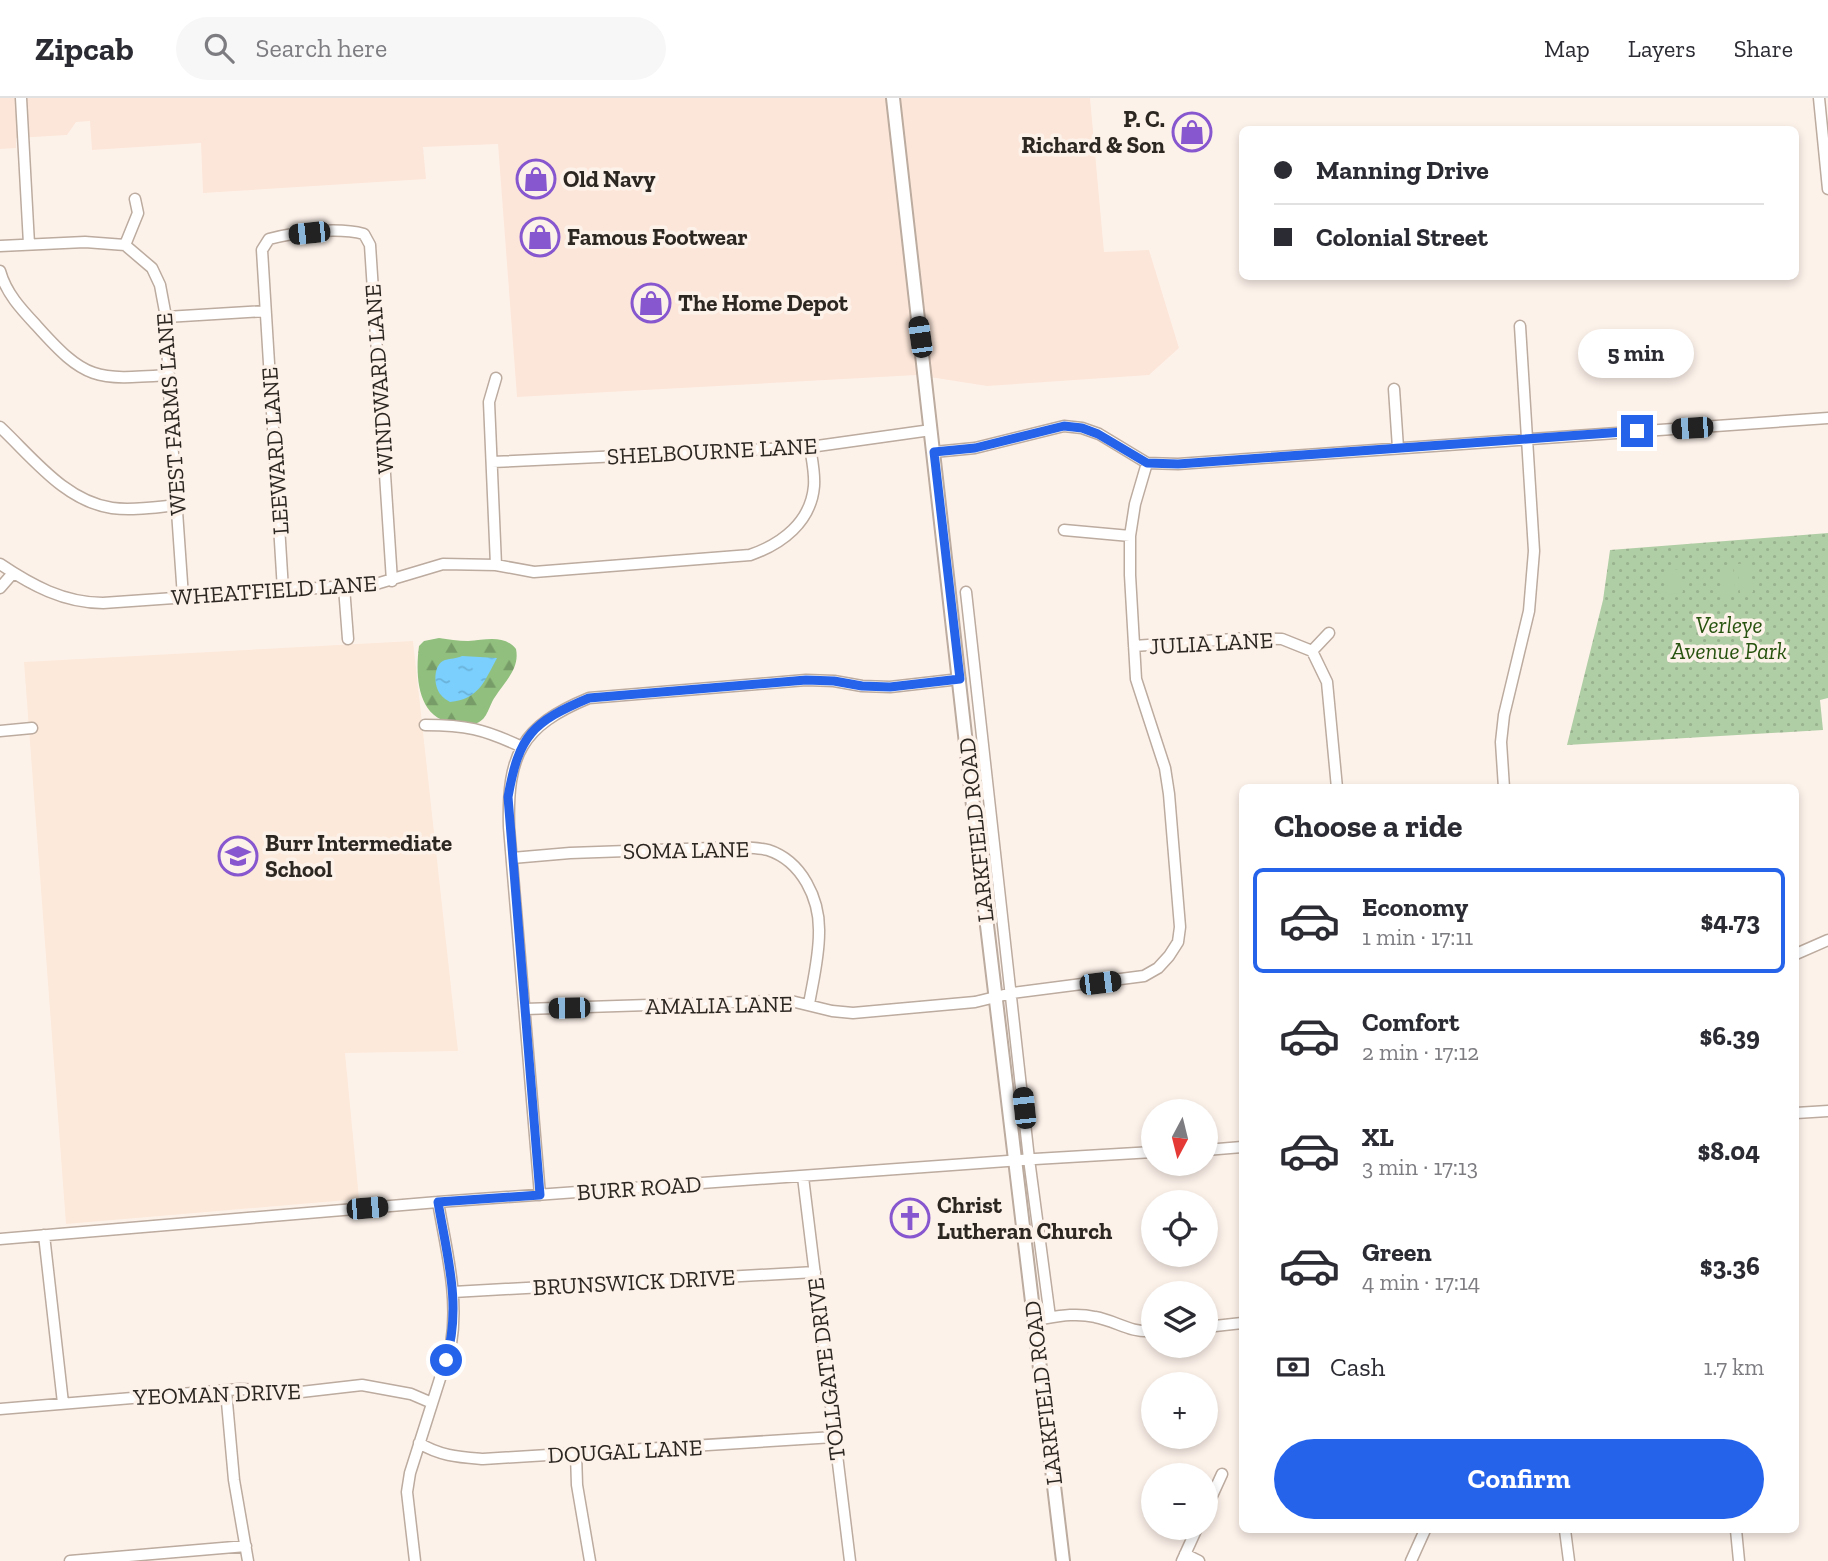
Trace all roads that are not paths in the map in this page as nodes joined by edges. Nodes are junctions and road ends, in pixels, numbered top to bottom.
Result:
1 (21, 98) edge
2 (893, 98) edge
3 (1819, 98) edge
4 (1828, 189) edge
5 (135, 199) dead end
6 (29, 244) junction
7 (125, 245) junction
8 (0, 246) edge
9 (0, 271) edge
10 (265, 311) junction
11 (166, 317) junction
12 (1520, 326) dead end
13 (169, 375) junction
14 (496, 378) dead end
15 (1394, 389) dead end
16 (1828, 418) edge
17 (0, 427) edge
18 (931, 430) junction
19 (1528, 439) junction
20 (810, 447) junction
21 (1398, 448) junction
22 (934, 452) junction
23 (492, 462) junction
24 (1147, 463) junction
25 (177, 505) junction
26 (1064, 530) dead end
27 (1130, 536) junction
28 (0, 564) edge
29 (496, 565) junction
30 (13, 573) junction
31 (392, 581) junction
32 (344, 587) junction
33 (0, 588) edge
34 (284, 590) junction
35 (966, 592) dead end
36 (184, 597) junction
37 (1329, 633) dead end
38 (348, 639) dead end
39 (1135, 646) junction
40 (1312, 651) junction
41 (960, 679) junction
42 (425, 725) dead end
43 (32, 728) dead end
44 (0, 731) edge
45 (520, 746) junction
46 (1337, 784) edge
47 (1504, 784) edge
48 (512, 858) junction
49 (1828, 940) edge
50 (1799, 953) edge
51 (1012, 993) junction
52 (996, 997) junction
53 (809, 1004) junction
54 (524, 1009) junction
55 (1828, 1111) edge
56 (1799, 1113) edge
57 (1239, 1147) edge
58 (1218, 1149) edge
59 (1141, 1154) edge
60 (1029, 1159) junction
61 (1015, 1160) junction
62 (803, 1177) junction
63 (540, 1195) junction
64 (438, 1202) junction
65 (44, 1236) junction
66 (0, 1239) edge
67 (815, 1272) junction
68 (453, 1292) junction
69 (1050, 1317) junction
70 (1034, 1320) junction
71 (1239, 1323) edge
72 (1218, 1326) edge
73 (1141, 1331) edge
74 (226, 1391) junction
75 (63, 1403) junction
76 (432, 1403) junction
77 (0, 1409) edge
78 (834, 1437) junction
79 (419, 1443) junction
80 (576, 1454) junction
81 (1222, 1474) dead end
82 (1218, 1483) edge
83 (1424, 1533) edge
84 (1565, 1533) edge
85 (1736, 1533) edge
86 (1191, 1540) edge
87 (246, 1546) junction
88 (1183, 1558) edge
89 (70, 1561) edge
90 (248, 1561) edge
91 (415, 1561) edge
92 (590, 1561) edge
93 (850, 1561) edge
94 (1063, 1561) edge
95 (1199, 1561) edge
96 (1411, 1561) edge
97 (1569, 1561) edge
98 (1739, 1561) edge

1 - 6 street
2 - 18 main road, LARKFIELD ROAD
3 - 4 street
5 - 7 street
6 - 7 street
6 - 8 street
7 - 11 street, WEST FARMS LANE
9 - 13 street
10 - 11 street
10 - 31 street, WINDWARD LANE
10 - 34 street, LEEWARD LANE
11 - 13 street, WEST FARMS LANE
12 - 19 street
13 - 25 street, WEST FARMS LANE
14 - 23 street
15 - 21 street
16 - 19 street
17 - 25 street
18 - 20 street, SHELBOURNE LANE
18 - 22 main road, LARKFIELD ROAD
19 - 21 street
19 - 47 street
20 - 23 street, SHELBOURNE LANE
20 - 29 street, WHEATFIELD LANE
21 - 24 street
22 - 24 street
22 - 41 main road, LARKFIELD ROAD
23 - 29 street
24 - 27 street, AMALIA LANE
25 - 36 street, WEST FARMS LANE
26 - 27 street
27 - 39 street, AMALIA LANE
28 - 30 street, WHEATFIELD LANE
29 - 31 street, WHEATFIELD LANE
30 - 33 street
30 - 36 street, WHEATFIELD LANE
31 - 32 street, WHEATFIELD LANE
32 - 34 street, WHEATFIELD LANE
32 - 38 street
34 - 36 street, WHEATFIELD LANE
35 - 51 street, LARKFIELD ROAD
37 - 40 street
39 - 40 street, JULIA LANE
39 - 51 street, AMALIA LANE
40 - 46 street
41 - 45 street
41 - 52 main road, LARKFIELD ROAD
42 - 45 street
43 - 44 street
45 - 48 street
48 - 53 street, SOMA LANE
48 - 54 street
49 - 50 street
51 - 52 street, AMALIA LANE
51 - 60 street, LARKFIELD ROAD
52 - 53 street, AMALIA LANE
52 - 61 main road, LARKFIELD ROAD
53 - 54 street, AMALIA LANE
54 - 63 street
55 - 56 street
57 - 58 street
59 - 60 street, BURR ROAD
60 - 61 street, BURR ROAD
60 - 69 street, LARKFIELD ROAD
61 - 62 street, BURR ROAD
61 - 70 main road, LARKFIELD ROAD
62 - 63 street, BURR ROAD
62 - 67 street, TOLLGATE DRIVE
63 - 64 street, BURR ROAD
64 - 65 street, BURR ROAD
64 - 68 street
65 - 66 street, BURR ROAD
65 - 75 street
67 - 68 street, BRUNSWICK DRIVE
67 - 78 street, TOLLGATE DRIVE
68 - 76 street
69 - 70 street
69 - 73 street
70 - 94 main road, LARKFIELD ROAD
71 - 72 street
74 - 75 street, YEOMAN DRIVE
74 - 76 street, YEOMAN DRIVE
74 - 87 street
75 - 77 street, YEOMAN DRIVE
76 - 79 street
78 - 80 street, DOUGAL LANE
78 - 93 street, TOLLGATE DRIVE
79 - 80 street, DOUGAL LANE
79 - 91 street
80 - 92 street
81 - 82 street
83 - 96 street
84 - 97 street
85 - 98 street
86 - 88 street
87 - 89 street
87 - 90 street
88 - 95 street

